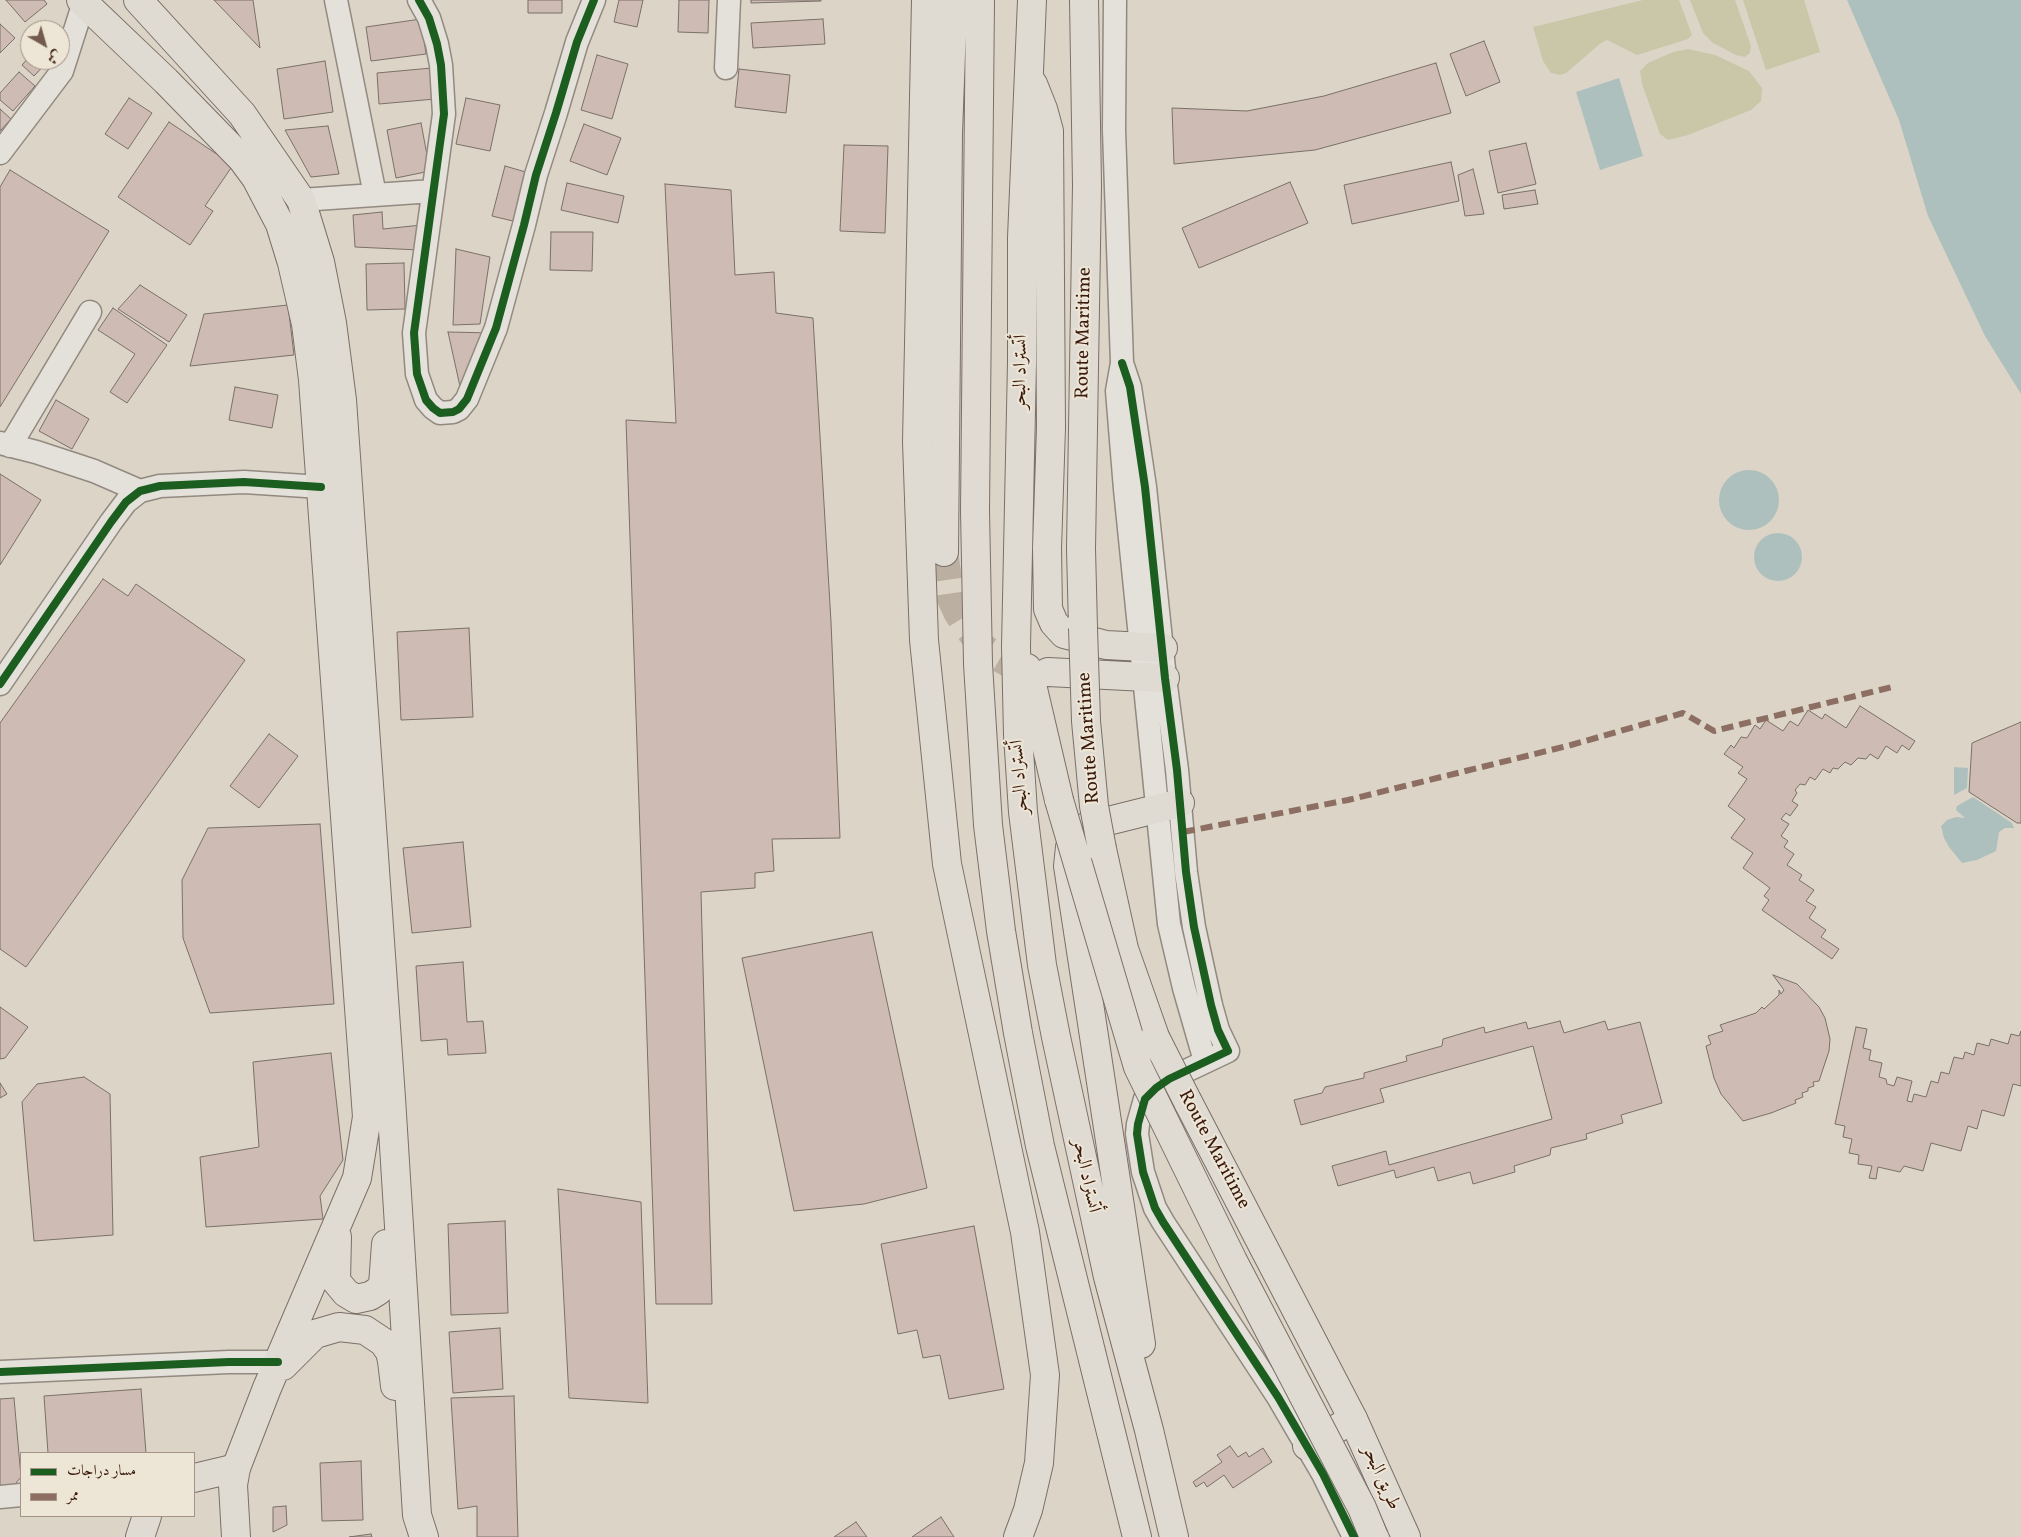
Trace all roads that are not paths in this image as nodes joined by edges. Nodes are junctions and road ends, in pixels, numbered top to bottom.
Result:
1 (138, 0) edge
2 (336, 0) edge
3 (418, 0) edge
4 (594, 0) edge
5 (729, 0) edge
6 (926, 0) edge
7 (953, 0) edge
8 (980, 0) edge
9 (1032, 0) edge
10 (1084, 0) edge
11 (1115, 0) edge
12 (82, 1) edge
13 (726, 68) dead end
14 (1028, 74) junction
15 (0, 153) edge
16 (433, 192) junction
17 (375, 195) junction
18 (301, 200) junction
19 (90, 312) dead end
20 (5, 444) edge
21 (321, 487) junction
22 (140, 491) junction
23 (944, 552) tunnel mouth
24 (1016, 646) junction
25 (1152, 647) junction
26 (1048, 672) tunnel mouth
27 (1154, 678) junction
28 (0, 684) edge
29 (1168, 807) junction
30 (1205, 1061) junction
31 (391, 1098) junction
32 (1040, 1146) junction
33 (338, 1221) junction
34 (278, 1362) junction
35 (0, 1372) edge
36 (1045, 1375) junction
37 (267, 1388) junction
38 (1140, 1400) junction
39 (1354, 1419) junction
40 (1307, 1446) junction
41 (236, 1468) junction
42 (195, 1478) edge
43 (20, 1496) edge
44 (0, 1498) edge
45 (147, 1517) edge
46 (420, 1526) edge
47 (140, 1537) edge
48 (236, 1537) edge
49 (1018, 1537) edge
50 (1036, 1537) edge
51 (1137, 1537) edge
52 (1174, 1537) edge
53 (1354, 1537) edge
54 (1374, 1537) edge
55 (1406, 1537) edge

1 - 18 main road
2 - 17 street
3 - 16 street
4 - 16 street
5 - 13 street
6 - 36 main road
7 - 23 main road
8 - 32 main road, أتستراد البحر
9 - 14 main road, أتستراد البحر
10 - 39 main road, Route Maritime, bridge
11 - 25 street
12 - 15 street
12 - 21 main road
14 - 24 main road, أتستراد البحر
14 - 25 main road
16 - 17 street
17 - 18 street
18 - 31 main road
19 - 20 street
20 - 22 street
21 - 22 street
21 - 33 main road
22 - 28 street
24 - 38 main road, أتستراد البحر
24 - 54 main road, bridge
25 - 27 street
26 - 27 main road
27 - 29 street
29 - 30 street
29 - 30 street
29 - 38 main road
30 - 40 street
31 - 33 main road
31 - 46 main road
32 - 36 main road
32 - 51 main road, أتستراد البحر
33 - 34 main road
34 - 35 street
34 - 37 main road
36 - 49 main road
36 - 50 main road
37 - 41 main road
37 - 46 main road
38 - 52 main road, أتستراد البحر
39 - 40 main road
39 - 55 main road, طريق البحر
40 - 53 street
41 - 42 main road
41 - 48 main road
43 - 44 street
45 - 47 main road

